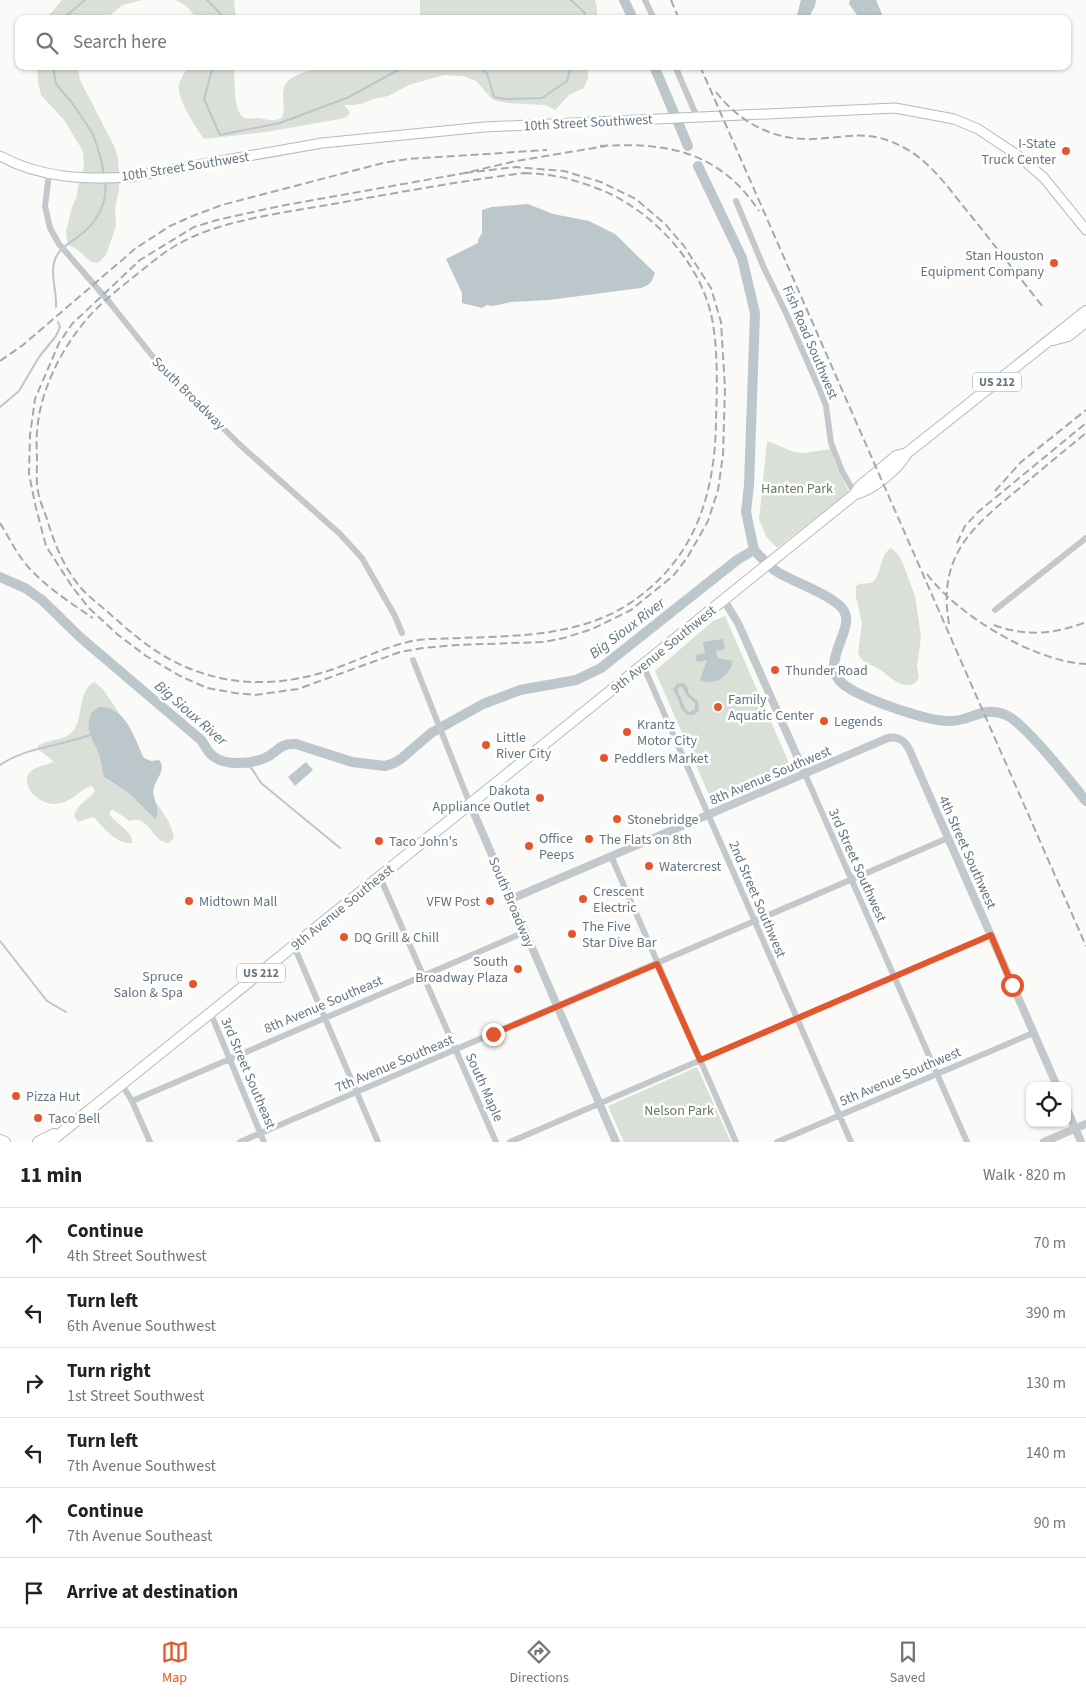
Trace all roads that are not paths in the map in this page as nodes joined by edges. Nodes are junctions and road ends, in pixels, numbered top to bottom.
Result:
1 (645, 0) edge
2 (652, 15) edge
3 (677, 70) edge
4 (697, 117) junction
5 (0, 156) edge
6 (49, 174) junction
7 (736, 201) dead end
8 (1086, 230) edge
9 (1086, 311) edge
10 (1086, 322) edge
11 (1047, 342) junction
12 (856, 494) junction
13 (1086, 538) edge
14 (724, 600) junction
15 (996, 610) dead end
16 (402, 633) dead end
17 (413, 660) dead end
18 (643, 665) junction
19 (901, 739) joint
20 (804, 774) junction
21 (470, 804) junction
22 (708, 815) junction
23 (948, 838) junction
24 (611, 856) junction
25 (380, 877) junction
26 (851, 880) junction
27 (511, 899) junction
28 (754, 922) junction
29 (525, 932) junction
30 (991, 935) junction
31 (294, 946) junction
32 (657, 964) junction
33 (423, 975) junction
34 (894, 977) junction
35 (557, 1006) junction
36 (211, 1014) junction
37 (324, 1018) junction
38 (797, 1019) junction
39 (1033, 1033) junction
40 (455, 1050) junction
41 (229, 1058) junction
42 (700, 1060) junction
43 (936, 1074) junction
44 (1055, 1082) edge
45 (122, 1085) junction
46 (356, 1092) junction
47 (132, 1101) junction
48 (599, 1104) junction
49 (839, 1115) junction
50 (1071, 1118) edge
51 (1086, 1124) edge
52 (71, 1126) junction
53 (1076, 1129) junction
54 (260, 1133) junction
55 (0, 1140) edge
56 (5, 1142) edge
57 (38, 1142) edge
58 (50, 1142) edge
59 (150, 1142) edge
60 (240, 1142) edge
61 (264, 1142) edge
62 (378, 1142) edge
63 (496, 1142) edge
64 (510, 1142) edge
65 (616, 1142) edge
66 (736, 1142) edge
67 (777, 1142) edge
68 (851, 1142) edge
69 (967, 1142) edge
70 (1044, 1142) edge
71 (1081, 1142) edge

1 - 2 street
3 - 4 street
4 - 6 main road, 10th Street Southwest
4 - 8 main road, 10th Street Southwest
5 - 6 main road
6 - 16 street, South Broadway
7 - 12 street, Fish Road Southwest
9 - 11 main road, 9th Avenue Southwest / US 212
10 - 11 main road
11 - 12 main road, 9th Avenue Southwest / US 212
12 - 14 main road, 9th Avenue Southwest / US 212
13 - 15 street
14 - 18 main road, 9th Avenue Southwest / US 212
14 - 20 street, 3rd Street Southwest
17 - 21 street, South Broadway
18 - 21 main road, 9th Avenue Southwest / US 212
18 - 22 street, 2nd Street Southwest
19 - 20 street, 8th Avenue Southwest
19 - 23 street, 4th Street Southwest
20 - 22 street, 8th Avenue Southwest
20 - 26 street, 3rd Street Southwest
21 - 25 main road, 9th Avenue Southeast / US 212
21 - 27 street, South Broadway
22 - 24 street, 8th Avenue Southwest
22 - 28 street, 2nd Street Southwest
23 - 26 street, 7th Avenue Southeast
23 - 30 street, 4th Street Southwest
24 - 27 street, 8th Avenue Southwest
24 - 32 street
25 - 31 main road, 9th Avenue Southeast / US 212
25 - 33 street, South Maple
26 - 28 street, 7th Avenue Southeast
26 - 34 street, 3rd Street Southwest
27 - 29 street, South Broadway
28 - 32 street, 7th Avenue Southeast
28 - 38 street, 2nd Street Southwest
29 - 33 street, 8th Avenue Southeast
29 - 35 street, South Broadway
30 - 34 street
30 - 39 street, 4th Street Southwest
31 - 36 main road, 9th Avenue Southeast / US 212
31 - 37 street
32 - 35 street, 7th Avenue Southeast
32 - 42 street
33 - 37 street, 8th Avenue Southeast
33 - 40 street, South Maple
34 - 38 street
34 - 43 street, 3rd Street Southwest
35 - 40 street, 7th Avenue Southeast
35 - 48 street, South Broadway
36 - 41 street, 3rd Street Southeast
36 - 45 main road, 9th Avenue Southeast / US 212
37 - 41 street, 8th Avenue Southeast
37 - 46 street
38 - 42 street
38 - 49 street, 2nd Street Southwest
39 - 43 street, 5th Avenue Southwest
39 - 44 street, 4th Street Southwest
40 - 46 street, 7th Avenue Southeast
40 - 63 street, South Maple
41 - 47 street, 8th Avenue Southeast
41 - 54 street, 3rd Street Southeast
42 - 48 street
42 - 66 street
43 - 49 street, 5th Avenue Southwest
43 - 69 street, 3rd Street Southwest
45 - 47 street
45 - 52 main road, 9th Avenue Southeast / US 212
46 - 54 street, 7th Avenue Southeast
46 - 62 street
47 - 59 street
48 - 64 street
48 - 65 street, South Broadway
49 - 67 street, 5th Avenue Southwest
49 - 68 street, 2nd Street Southwest
50 - 53 street
51 - 53 street
52 - 57 main road
52 - 58 main road, 9th Avenue Southeast / US 212
53 - 70 street
53 - 71 street
54 - 60 street, 7th Avenue Southeast
54 - 61 street, 3rd Street Southeast
55 - 56 main road

